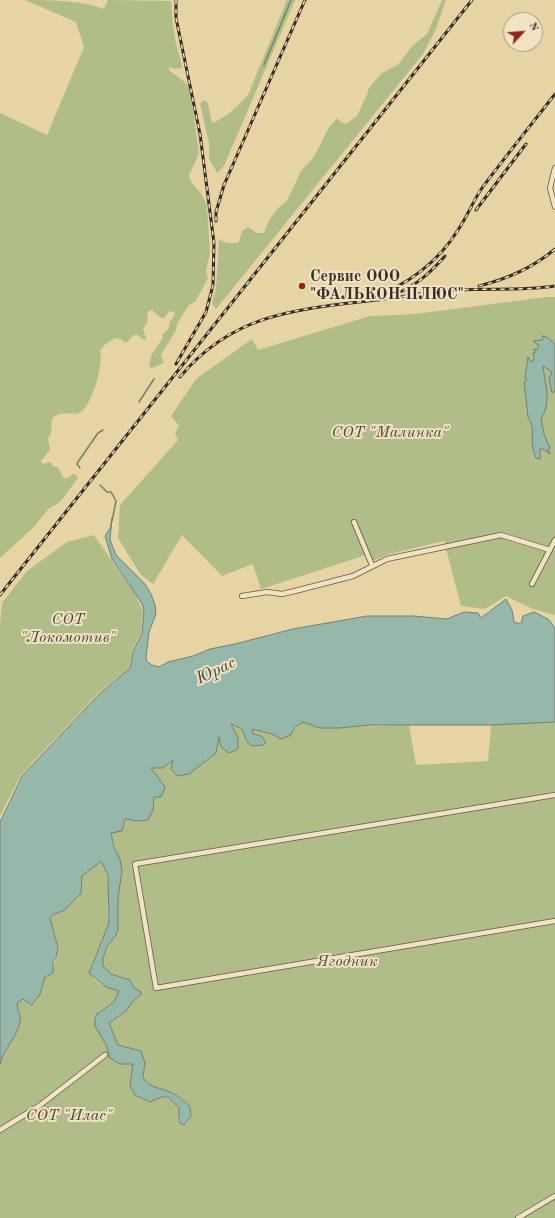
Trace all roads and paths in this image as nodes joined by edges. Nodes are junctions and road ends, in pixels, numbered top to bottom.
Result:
1 (555, 168) edge
2 (555, 207) edge
3 (354, 522) dead end
4 (555, 540) edge
5 (550, 550) junction
6 (372, 565) junction
7 (532, 584) dead end
8 (242, 596) dead end
9 (555, 795) edge
10 (555, 921) edge
11 (105, 1055) dead end
12 (0, 1130) edge
13 (555, 1196) edge
14 (518, 1218) edge

1 - 2 street
3 - 6 street
4 - 5 street
5 - 6 street
5 - 7 street
6 - 8 street
9 - 10 street
11 - 12 street
13 - 14 street

